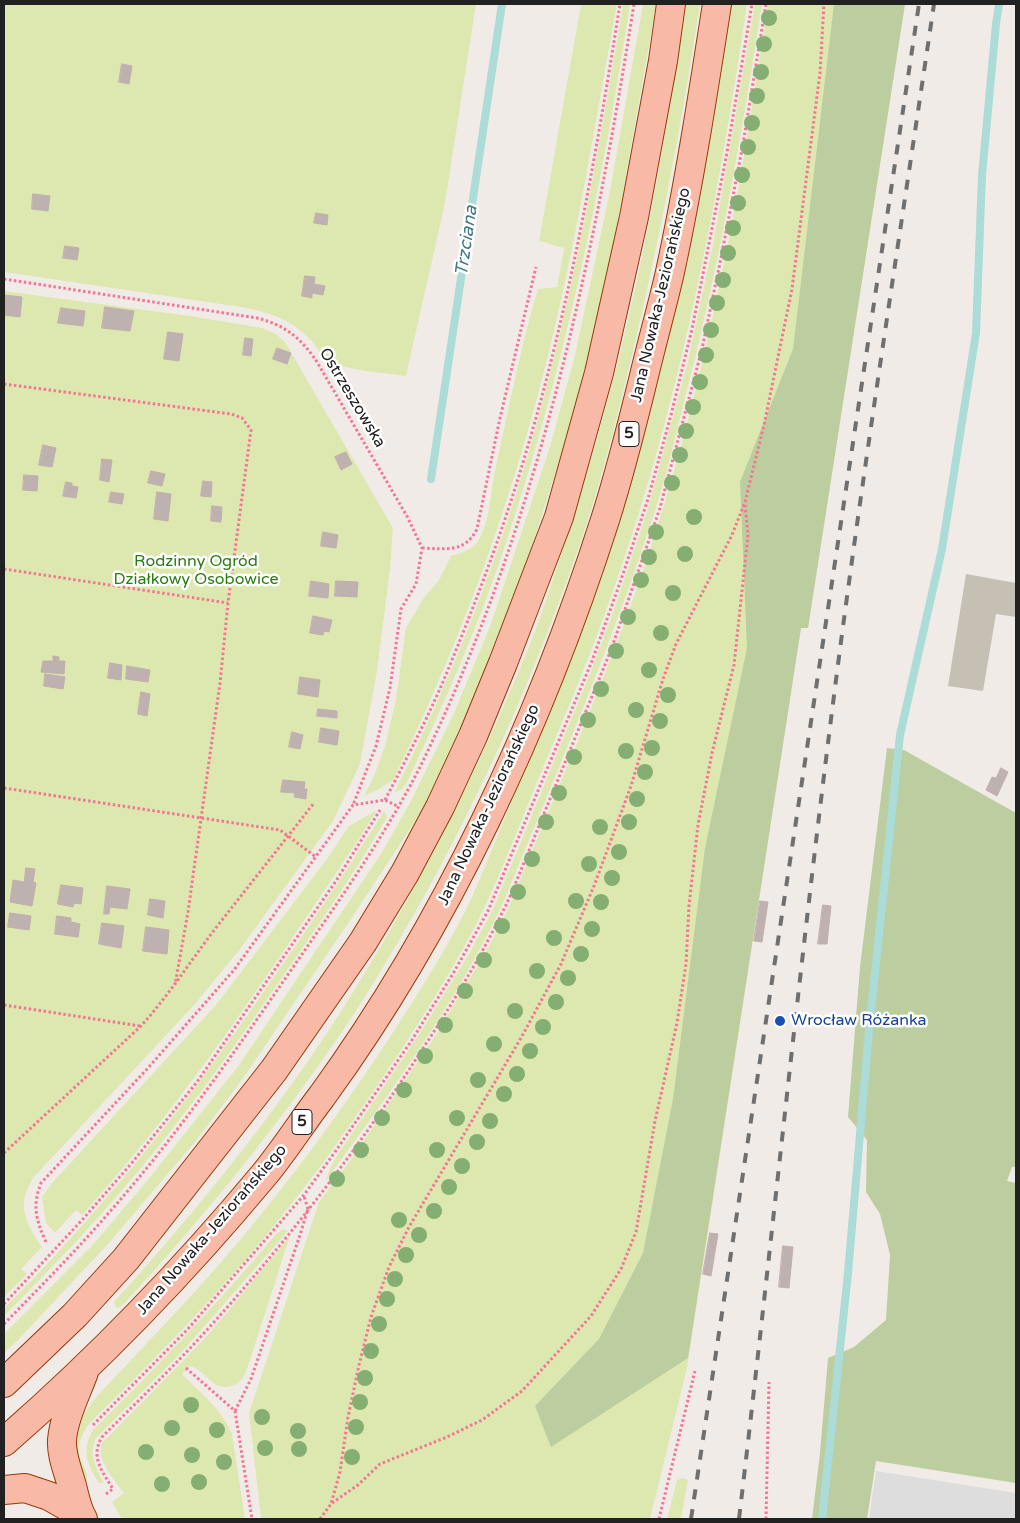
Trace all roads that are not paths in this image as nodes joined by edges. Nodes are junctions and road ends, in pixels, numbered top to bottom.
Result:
1 (671, 4) edge
2 (717, 4) edge
3 (86, 1368) junction
4 (4, 1383) edge
5 (4, 1442) edge
6 (4, 1490) edge
7 (81, 1516) edge

1 - 4 main road
2 - 3 main road, Jana Nowaka-Jeziorańskiego / 5
3 - 5 main road, Jana Nowaka-Jeziorańskiego / 5
3 - 7 main road
6 - 7 main road

